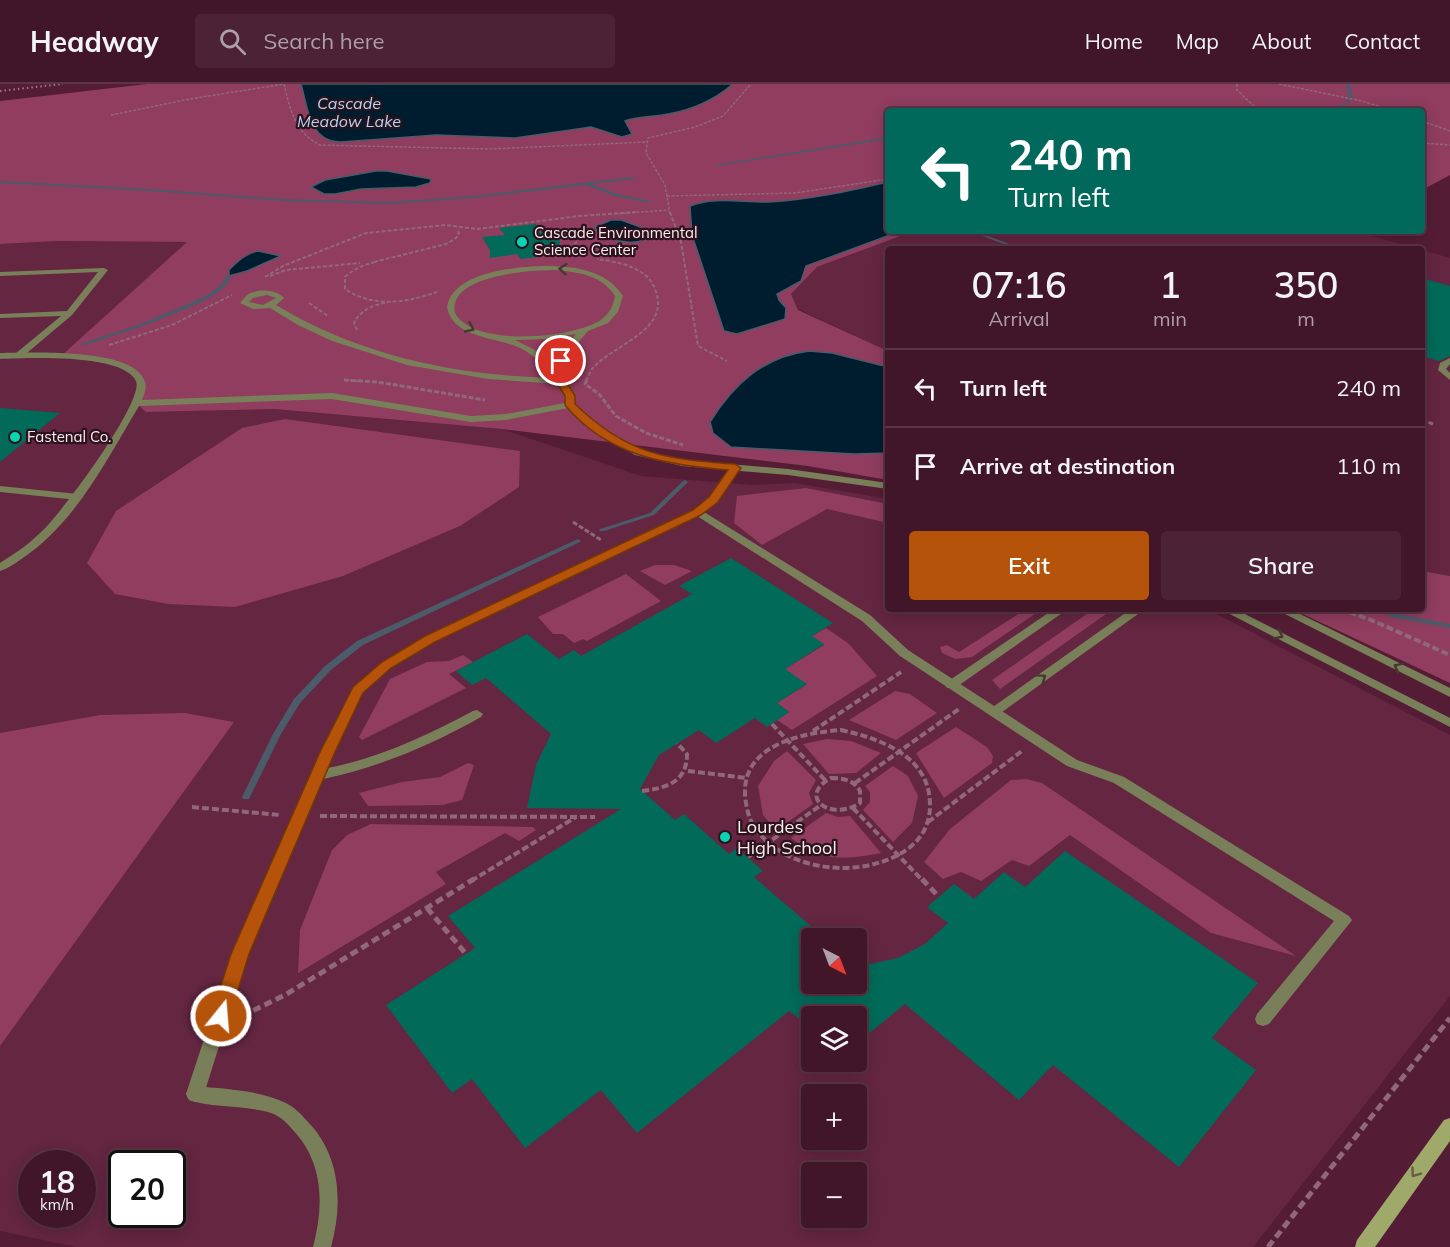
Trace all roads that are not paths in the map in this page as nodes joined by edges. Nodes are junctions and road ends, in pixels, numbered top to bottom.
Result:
1 (0, 274) edge
2 (271, 305) dead end
3 (69, 313) junction
4 (0, 316) edge
5 (592, 326) junction
6 (497, 337) junction
7 (0, 356) edge
8 (18, 356) junction
9 (1450, 361) edge
10 (1450, 377) edge
11 (560, 378) junction
12 (136, 403) junction
13 (570, 405) junction
14 (735, 468) junction
15 (885, 486) edge
16 (0, 489) edge
17 (78, 497) junction
18 (697, 513) junction
19 (0, 568) edge
20 (1058, 612) edge
21 (1135, 612) edge
22 (1232, 612) edge
23 (1287, 612) edge
24 (951, 685) junction
25 (1450, 693) edge
26 (994, 712) junction
27 (477, 714) dead end
28 (1450, 723) edge
29 (318, 775) junction
30 (1263, 1019) dead end
31 (1450, 1126) edge
32 (322, 1247) edge
33 (1364, 1247) edge

1 - 3 street
2 - 11 street
3 - 4 street
3 - 8 street
5 - 6 street
5 -> 6 street
5 - 11 street
6 - 11 street
7 - 8 street
8 - 12 street
9 - 10 street
11 - 13 street
12 - 13 street
12 - 17 street
13 - 14 street
14 - 15 street
14 - 18 street
16 - 17 street
17 - 19 street
18 - 24 street
18 - 29 street
20 - 24 street
26 -> 21 street
22 -> 28 street
25 -> 23 street
24 - 26 street
26 - 30 street
27 - 29 street
29 - 32 street
31 -> 33 main road

